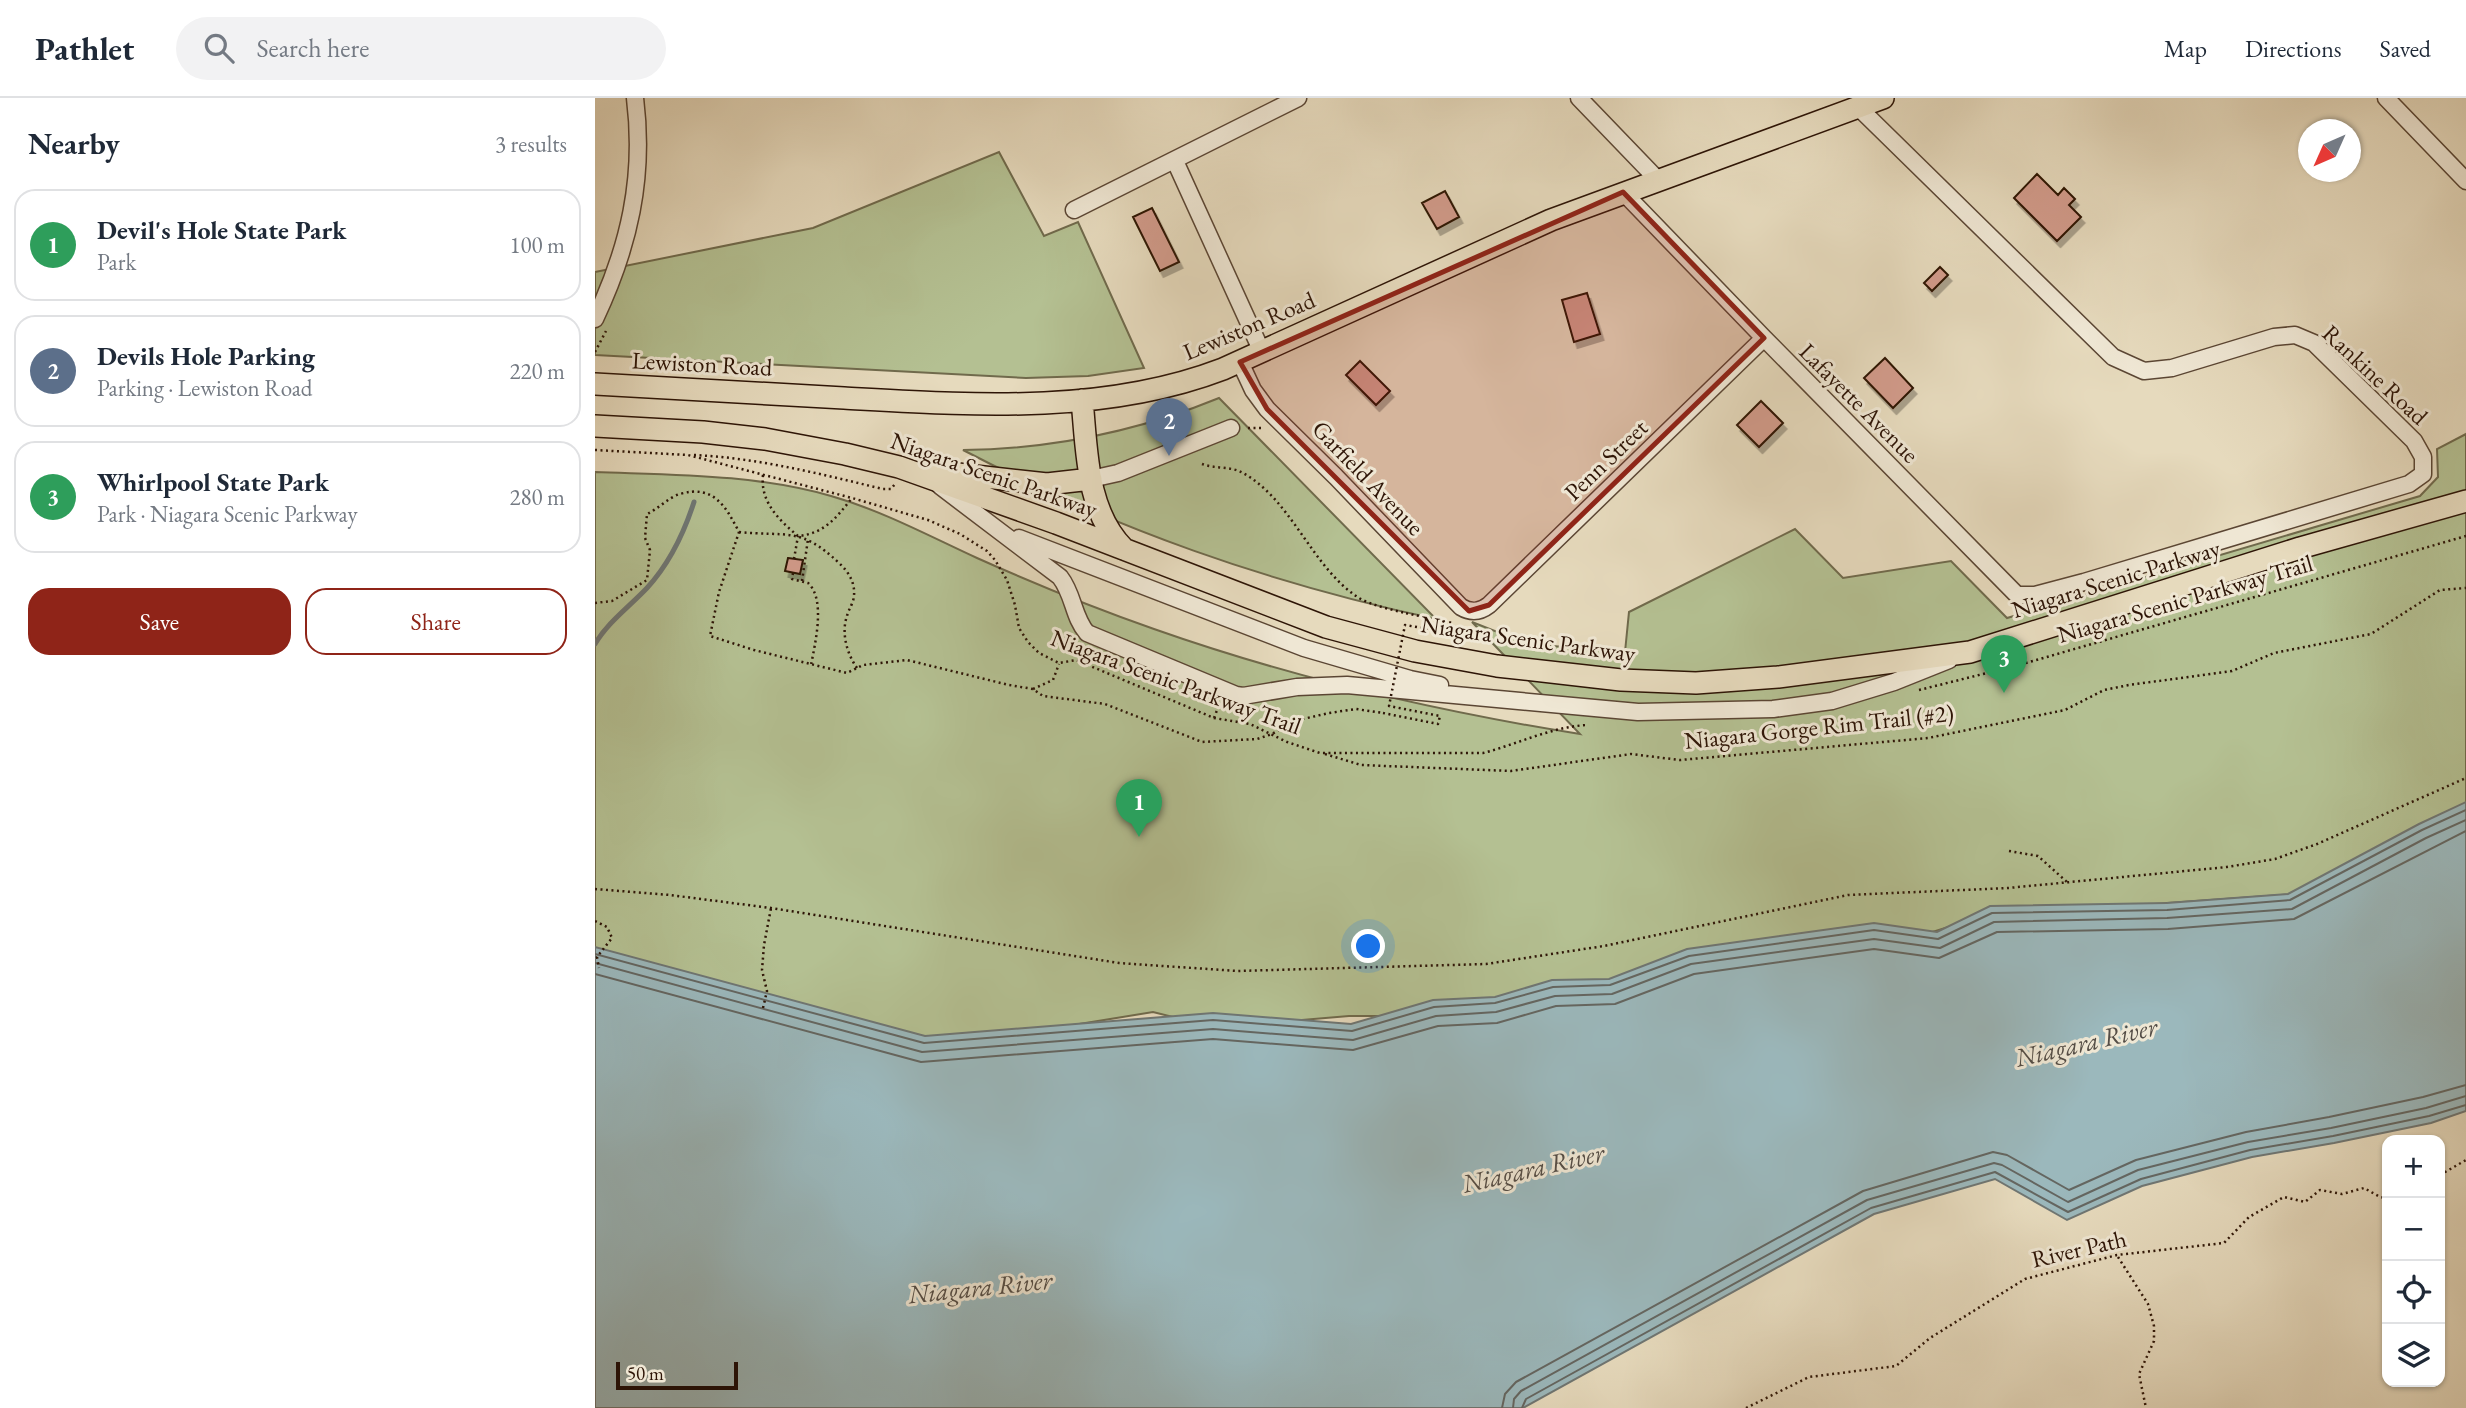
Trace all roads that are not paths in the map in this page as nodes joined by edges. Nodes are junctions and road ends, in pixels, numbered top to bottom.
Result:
1 (635, 98) edge
2 (1298, 98) edge
3 (1579, 98) edge
4 (1883, 98) edge
5 (2386, 98) edge
6 (1858, 107) junction
7 (1174, 161) junction
8 (1658, 180) junction
9 (2466, 181) edge
10 (1623, 192) junction
11 (1074, 210) dead end
12 (595, 319) edge
13 (1764, 338) junction
14 (1262, 352) junction
15 (1240, 362) junction
16 (595, 384) edge
17 (1082, 400) junction
18 (595, 426) edge
19 (1231, 428) road end
20 (899, 467) junction
21 (927, 476) junction
22 (1091, 480) junction
23 (2466, 500) edge
24 (1000, 531) junction
25 (1125, 550) junction
26 (2084, 582) joint
27 (1477, 611) joint
28 (1970, 652) junction
29 (1528, 703) junction

1 - 12 street
2 - 7 street
3 - 8 street
4 - 6 main road, Lewiston Road
5 - 9 street
6 - 8 main road, Lewiston Road
6 - 26 street, Rankine Road
7 - 11 street
7 - 14 street
8 - 10 main road, Lewiston Road
10 - 13 street, Lafayette Avenue
10 - 14 main road, Lewiston Road
13 - 26 street, Lafayette Avenue
13 - 27 street, Penn Street
14 - 15 main road, Lewiston Road
15 - 17 main road, Lewiston Road
15 - 27 street, Garfield Avenue
16 - 17 main road, Lewiston Road
17 - 22 main road
18 - 20 main road, Niagara Scenic Parkway
19 - 22 street
20 - 21 main road, Niagara Scenic Parkway
20 - 22 main road
21 - 24 street
21 - 25 main road, Niagara Scenic Parkway
22 - 25 main road
23 - 28 main road, Niagara Scenic Parkway
24 - 29 street
24 - 29 street
25 - 28 main road, Niagara Scenic Parkway
28 - 29 street

